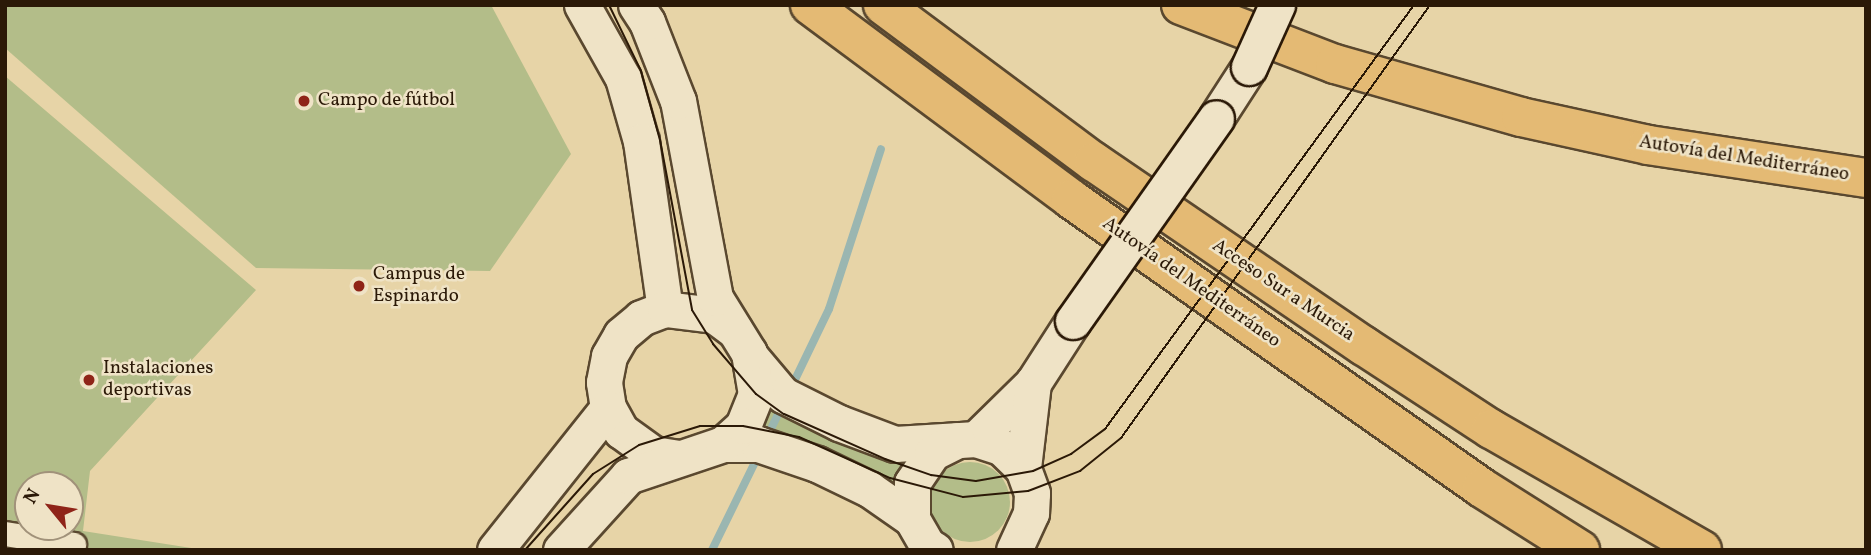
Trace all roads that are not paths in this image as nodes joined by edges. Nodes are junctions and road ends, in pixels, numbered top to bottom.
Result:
1 (582, 5) edge
2 (636, 5) edge
3 (810, 5) edge
4 (883, 5) edge
5 (1181, 5) edge
6 (1277, 5) edge
7 (1866, 178) edge
8 (665, 309) junction
9 (742, 342) junction
10 (1032, 383) junction
11 (608, 408) junction
12 (966, 440) junction
13 (723, 444) junction
14 (679, 458) junction
15 (1023, 468) junction
16 (912, 519) junction
17 (5, 534) edge
18 (74, 545) dead end
19 (1012, 547) edge
20 (495, 550) edge
21 (561, 550) edge
22 (935, 550) edge
23 (1580, 550) edge
24 (1702, 550) edge

1 - 8 main road
2 - 9 main road
3 - 23 highway, Autovía del Mediterráneo
4 - 24 highway, Acceso Sur a Murcia
5 - 7 highway, Autovía del Mediterráneo
6 - 10 main road, bridge
8 - 9 main road
8 - 11 main road
9 - 12 main road
9 - 13 main road
10 - 12 main road
10 - 15 main road
11 - 14 main road
11 - 20 main road
12 - 15 main road
12 - 16 main road
13 - 14 main road
13 - 16 main road
14 - 21 main road
15 - 19 main road
16 - 22 main road
17 - 18 street

